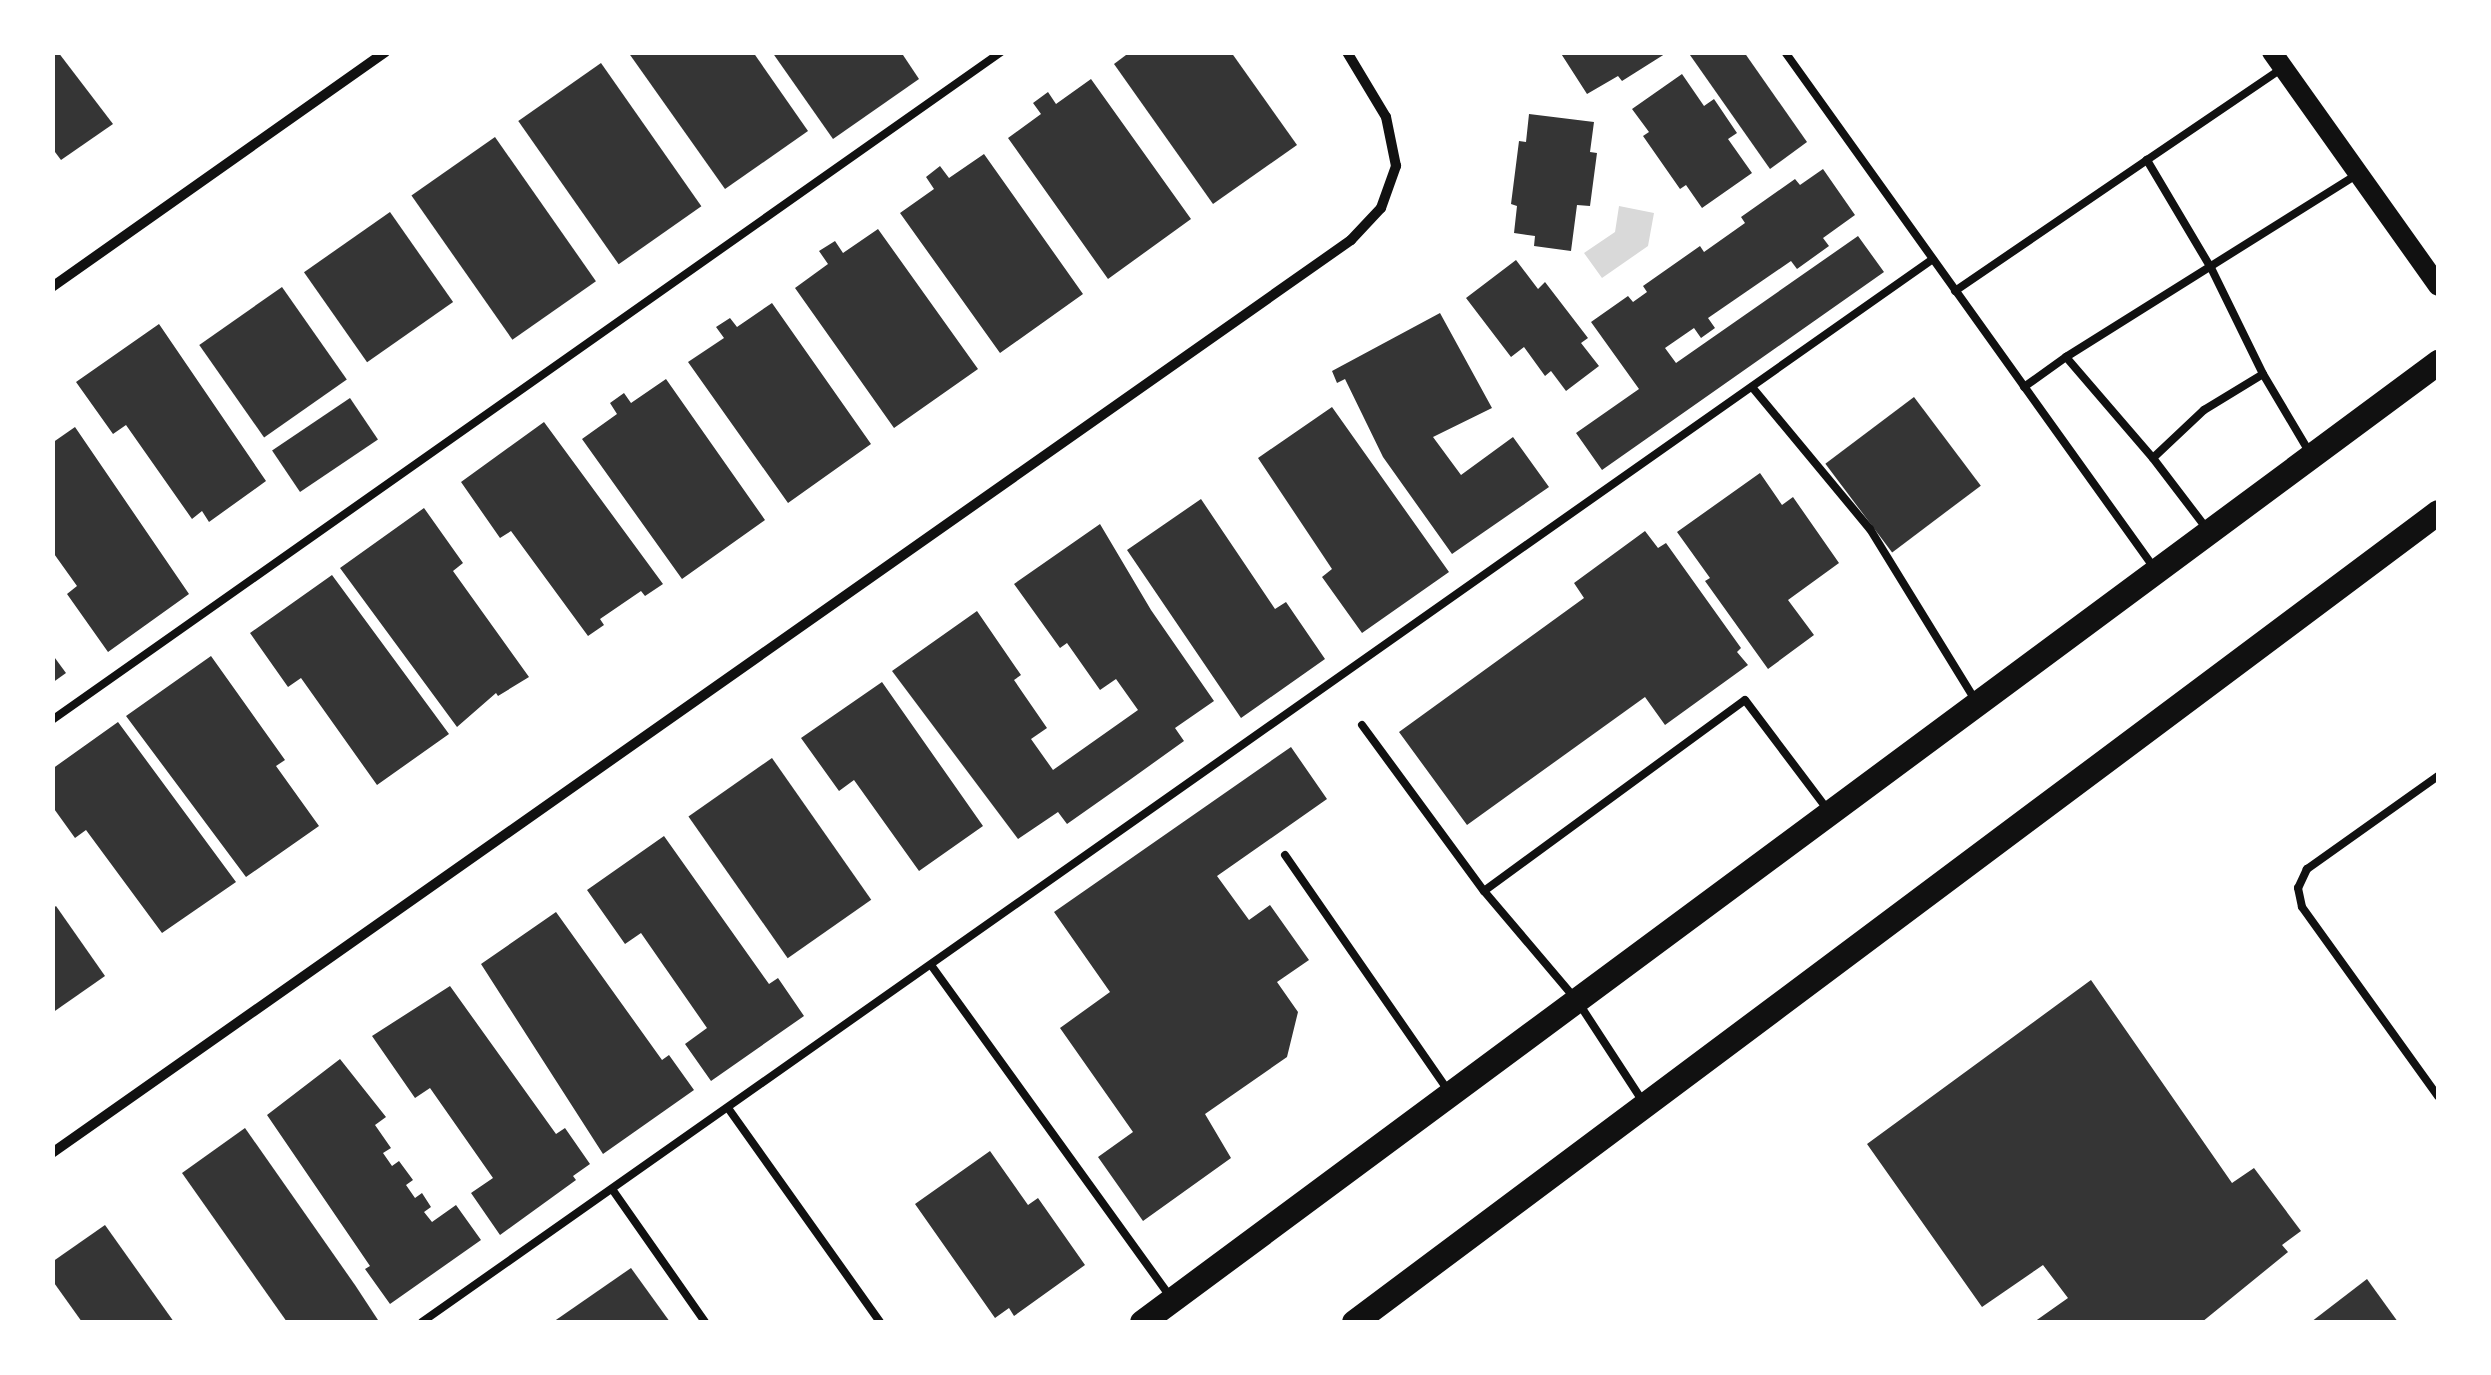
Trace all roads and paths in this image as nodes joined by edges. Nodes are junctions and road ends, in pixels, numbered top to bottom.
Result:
1 (385, 52) edge
2 (1002, 52) edge
3 (1348, 52) edge
4 (1786, 52) edge
5 (2277, 60) edge
6 (2147, 160) junction
7 (2358, 173) junction
8 (1933, 260) junction
9 (2211, 268) junction
10 (2438, 286) edge
11 (52, 287) edge
12 (1956, 291) junction
13 (2066, 357) junction
14 (2438, 362) edge
15 (2263, 374) junction
16 (1752, 387) junction
17 (2024, 387) junction
18 (2312, 456) junction
19 (2153, 458) junction
20 (2438, 512) edge
21 (2209, 533) junction
22 (2157, 572) junction
23 (1978, 705) junction
24 (52, 720) edge
25 (1362, 724) dead end
26 (2438, 776) edge
27 (1831, 814) junction
28 (1285, 856) dead end
29 (1484, 890) junction
30 (931, 964) junction
31 (1578, 1002) junction
32 (1451, 1095) junction
33 (2438, 1096) edge
34 (728, 1108) junction
35 (1647, 1108) junction
36 (52, 1153) edge
37 (612, 1189) junction
38 (1173, 1300) junction
39 (422, 1322) edge
40 (705, 1322) edge
41 (880, 1322) edge
42 (1142, 1322) edge
43 (1354, 1322) edge

1 - 11 street
2 - 24 lane
3 - 36 street
4 - 8 lane
5 - 6 lane
5 - 7 main road
6 - 9 lane
6 - 12 lane
7 - 9 lane
7 - 10 main road
8 - 12 lane
8 - 16 lane
9 - 13 lane
9 - 15 lane
12 - 17 lane
13 - 17 lane
13 - 19 lane
14 - 18 main road
15 - 18 lane
15 - 19 lane
16 - 23 lane
16 - 30 lane
17 - 22 lane
18 - 21 main road
19 - 21 lane
20 - 35 main road
21 - 22 main road
22 - 23 main road
23 - 27 main road
25 - 29 lane
26 - 33 lane
27 - 29 lane
27 - 31 main road
28 - 32 lane
29 - 31 lane
30 - 34 lane
30 - 38 lane
31 - 32 main road
31 - 35 lane
32 - 38 main road
34 - 37 lane
34 - 41 lane
35 - 43 main road
37 - 39 lane
37 - 40 lane
38 - 42 main road

